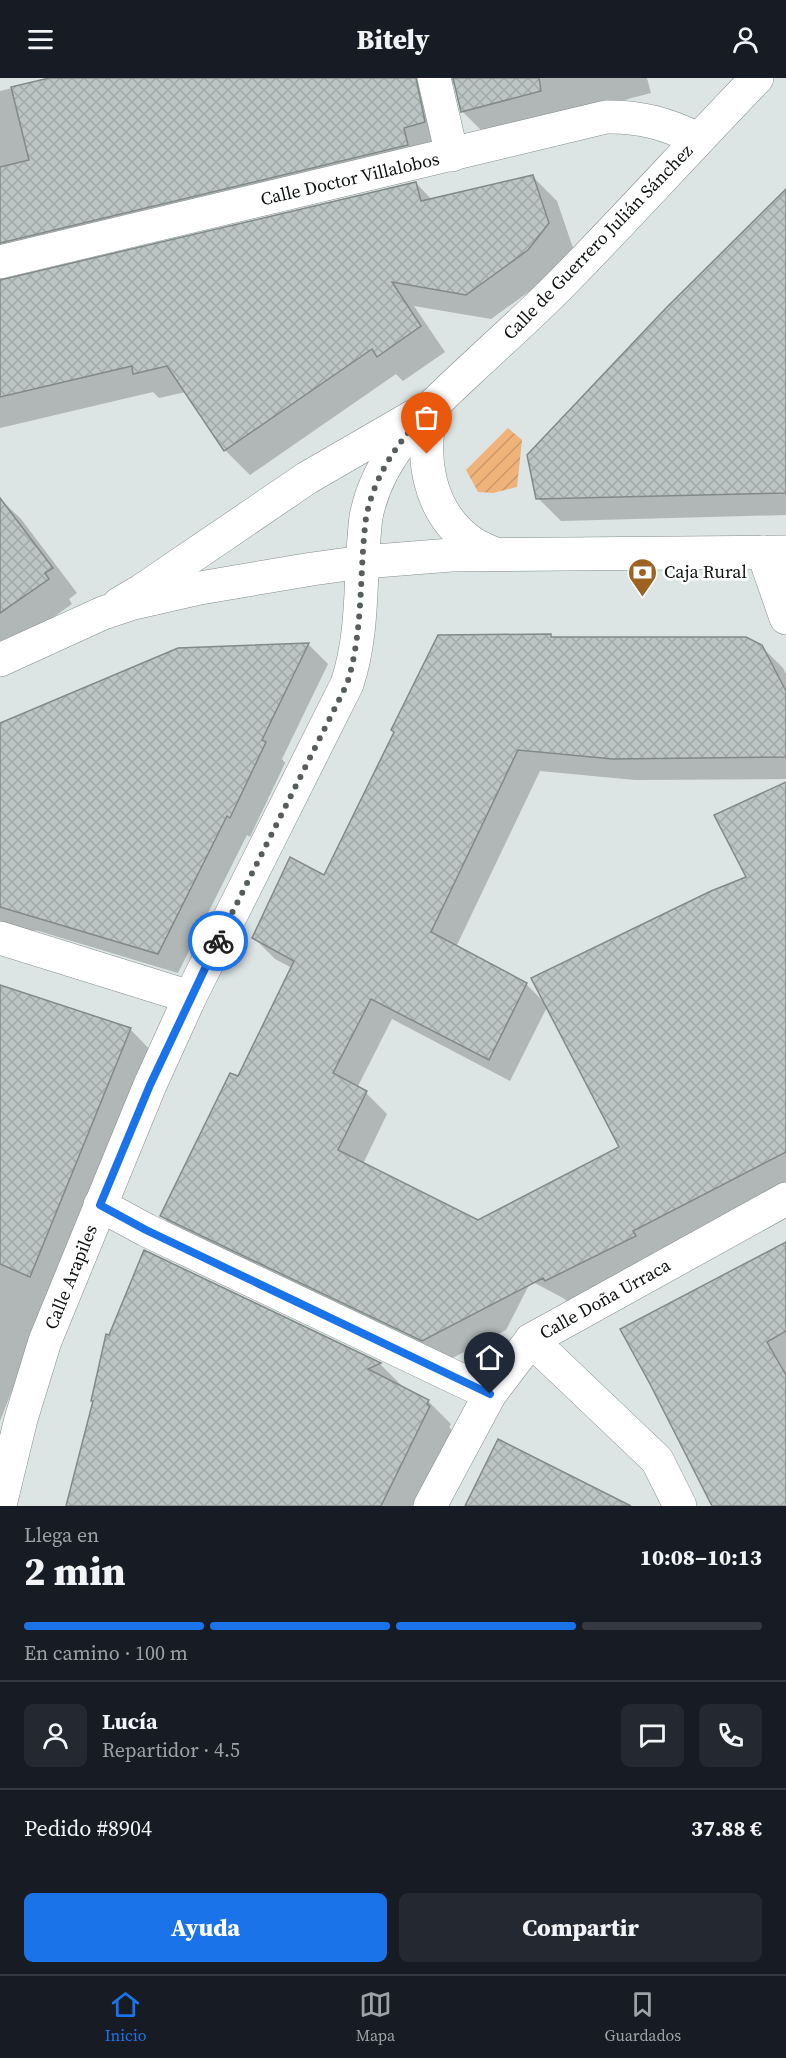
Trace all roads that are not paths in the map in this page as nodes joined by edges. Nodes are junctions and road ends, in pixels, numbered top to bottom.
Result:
1 (434, 78) edge
2 (757, 78) edge
3 (698, 139) junction
4 (452, 155) junction
5 (0, 262) edge
6 (436, 401) junction
7 (774, 552) edge
8 (495, 554) junction
9 (363, 562) junction
10 (102, 613) junction
11 (786, 618) edge
12 (0, 660) edge
13 (0, 938) edge
14 (190, 997) junction
15 (786, 1199) edge
16 (100, 1205) junction
17 (531, 1340) junction
18 (490, 1394) junction
19 (11, 1416) edge
20 (0, 1505) edge
21 (430, 1506) edge
22 (680, 1506) edge

1 - 4 street
2 - 3 street, Calle de Guerrero Julián Sánchez
3 - 4 street, Calle Doctor Villalobos
3 - 6 street, Calle de Guerrero Julián Sánchez
4 - 5 street, Calle Doctor Villalobos
6 - 8 street
6 - 9 street, Calle de Guerrero Julián Sánchez
6 - 10 street, Calle de Guerrero Julián Sánchez
7 - 8 street
7 - 11 street
8 - 9 street
9 - 10 street
9 - 14 street, Calle Arapiles
10 - 12 street
13 - 14 street
14 - 16 street, Calle Arapiles
15 - 17 street, Calle Doña Urraca
16 - 18 street
16 - 19 street, Calle Arapiles
17 - 18 street, Calle Doña Urraca
17 - 22 street
18 - 21 street, Calle Doña Urraca
19 - 20 street, Calle Arapiles

